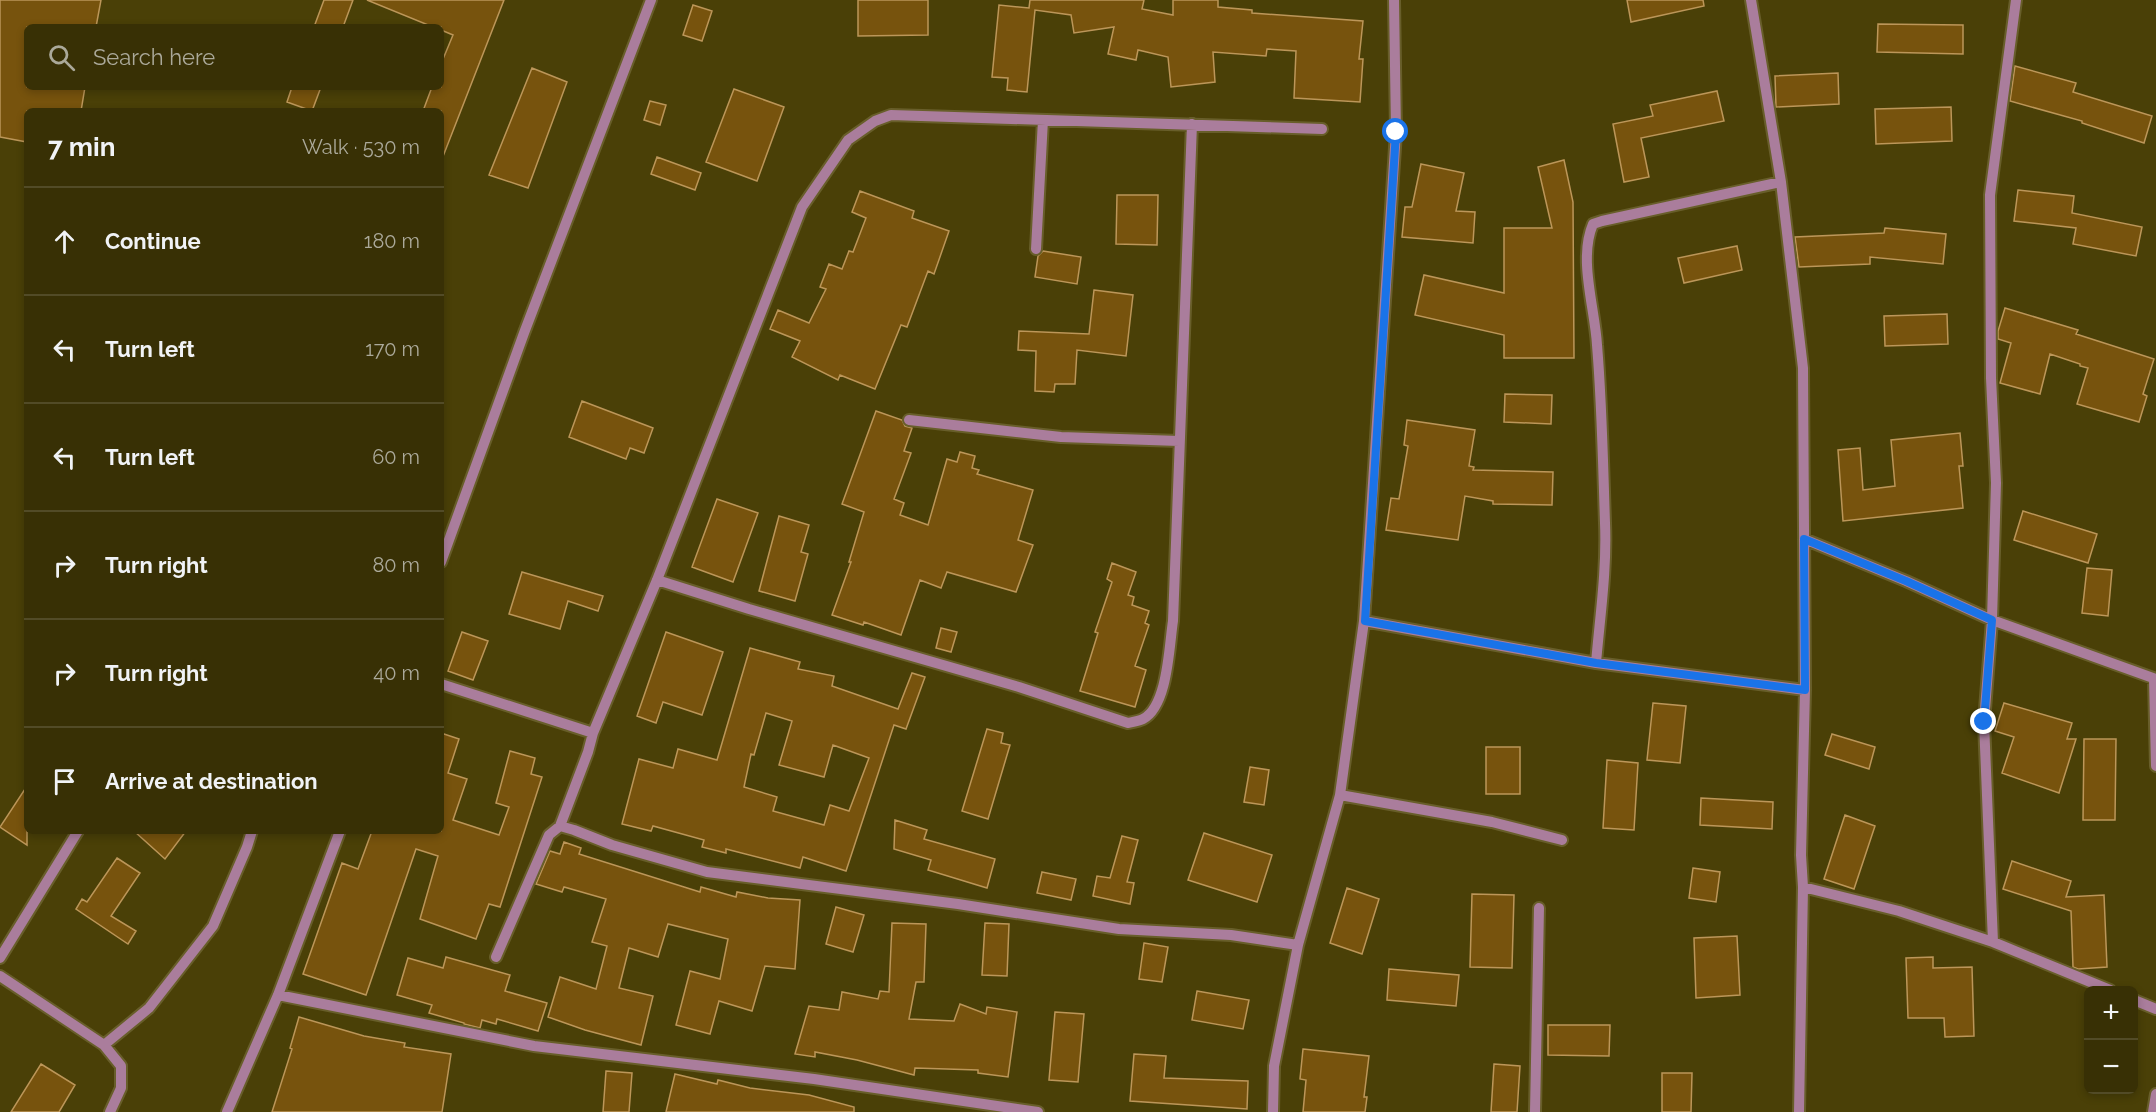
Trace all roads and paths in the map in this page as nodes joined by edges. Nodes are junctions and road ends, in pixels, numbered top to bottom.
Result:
1 (651, 0) edge
2 (1394, 0) edge
3 (1751, 0) edge
4 (2016, 0) edge
5 (1042, 120) junction
6 (1192, 124) junction
7 (1322, 129) dead end
8 (1781, 182) junction
9 (1036, 249) dead end
10 (909, 420) dead end
11 (1179, 441) junction
12 (1804, 539) junction
13 (444, 554) edge
14 (657, 580) junction
15 (1992, 620) junction
16 (1365, 621) junction
17 (1596, 663) junction
18 (2155, 679) edge
19 (444, 685) edge
20 (1805, 690) junction
21 (593, 734) junction
22 (2156, 766) edge
23 (1340, 795) junction
24 (560, 826) junction
25 (76, 834) edge
26 (251, 834) edge
27 (339, 834) edge
28 (1562, 840) dead end
29 (1803, 887) junction
30 (1539, 909) dead end
31 (1993, 942) junction
32 (1298, 945) junction
33 (496, 957) dead end
34 (0, 958) edge
35 (0, 976) edge
36 (2100, 986) edge
37 (278, 995) junction
38 (2138, 1002) edge
39 (2156, 1009) edge
40 (104, 1045) junction
41 (2156, 1094) edge
42 (110, 1112) edge
43 (227, 1112) edge
44 (1038, 1112) edge
45 (1273, 1112) edge
46 (1535, 1112) edge
47 (1799, 1112) edge
48 (2153, 1112) edge

1 - 13 street
2 - 16 street
3 - 8 street
4 - 15 street
5 - 6 street
5 - 9 street
5 - 14 street
6 - 7 street
6 - 11 street
8 - 12 street
8 - 17 street
10 - 11 street
11 - 14 street
12 - 15 street
12 - 20 street
14 - 21 street
15 - 18 street
15 - 31 street
16 - 17 street
16 - 23 street
17 - 20 street
18 - 22 street
19 - 21 street
20 - 29 street
21 - 24 street
23 - 28 street
23 - 32 street
24 - 32 street
24 - 33 street
25 - 34 street
26 - 40 street
27 - 37 street
29 - 31 street
29 - 47 street
30 - 46 street
31 - 36 street
32 - 45 street
35 - 40 street
37 - 43 street
37 - 44 street
38 - 39 street
40 - 42 street
41 - 48 street

